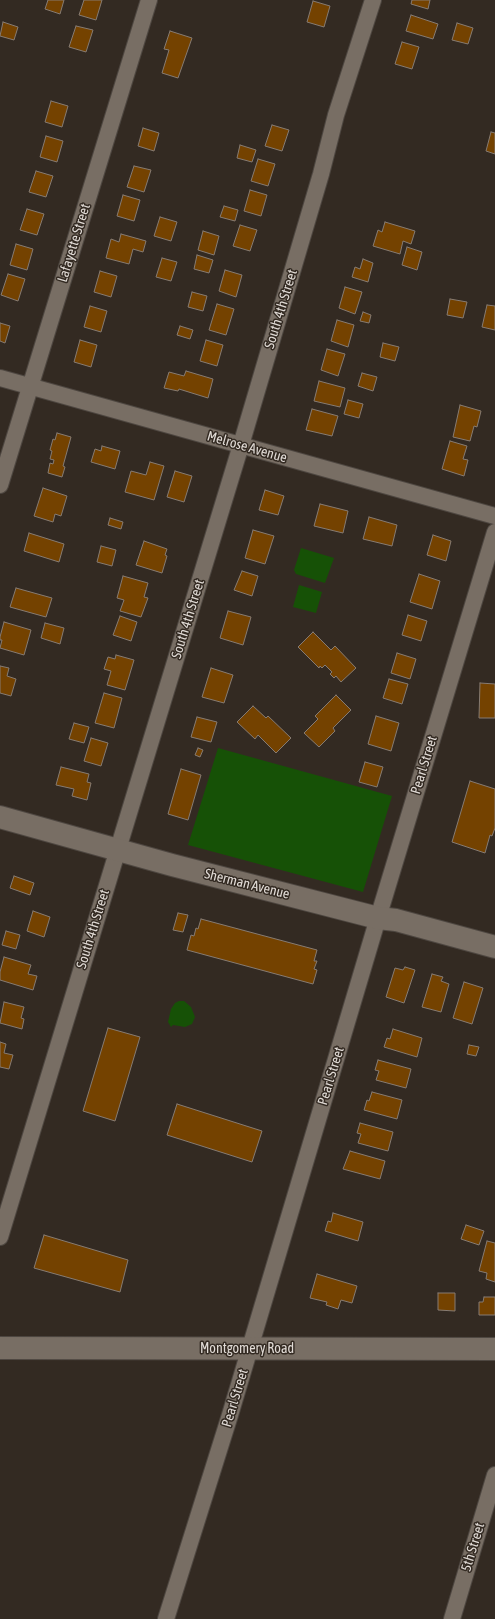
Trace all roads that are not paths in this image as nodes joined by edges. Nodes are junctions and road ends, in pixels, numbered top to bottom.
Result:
1 (148, 0) edge
2 (373, 0) edge
3 (0, 378) edge
4 (30, 386) junction
5 (240, 445) junction
6 (0, 485) edge
7 (495, 516) edge
8 (495, 532) edge
9 (0, 817) edge
10 (117, 850) junction
11 (378, 918) junction
12 (495, 947) edge
13 (0, 1237) edge
14 (0, 1348) edge
15 (250, 1349) junction
16 (495, 1349) edge
17 (495, 1475) edge
18 (166, 1619) edge
19 (452, 1619) edge

1 - 4 street, Lafayette Street
2 - 5 street, South 4th Street
3 - 4 street, Melrose Avenue
4 - 5 street, Melrose Avenue
4 - 6 street, Lafayette Street
5 - 7 street, Melrose Avenue
5 - 10 street, South 4th Street
8 - 11 street, Pearl Street
9 - 10 street, Sherman Avenue
10 - 11 street, Sherman Avenue
10 - 13 street, South 4th Street
11 - 12 street, Sherman Avenue
11 - 15 street, Pearl Street
14 - 15 street, Montgomery Road
15 - 16 street, Montgomery Road
15 - 18 street, Pearl Street
17 - 19 street, 5th Street

